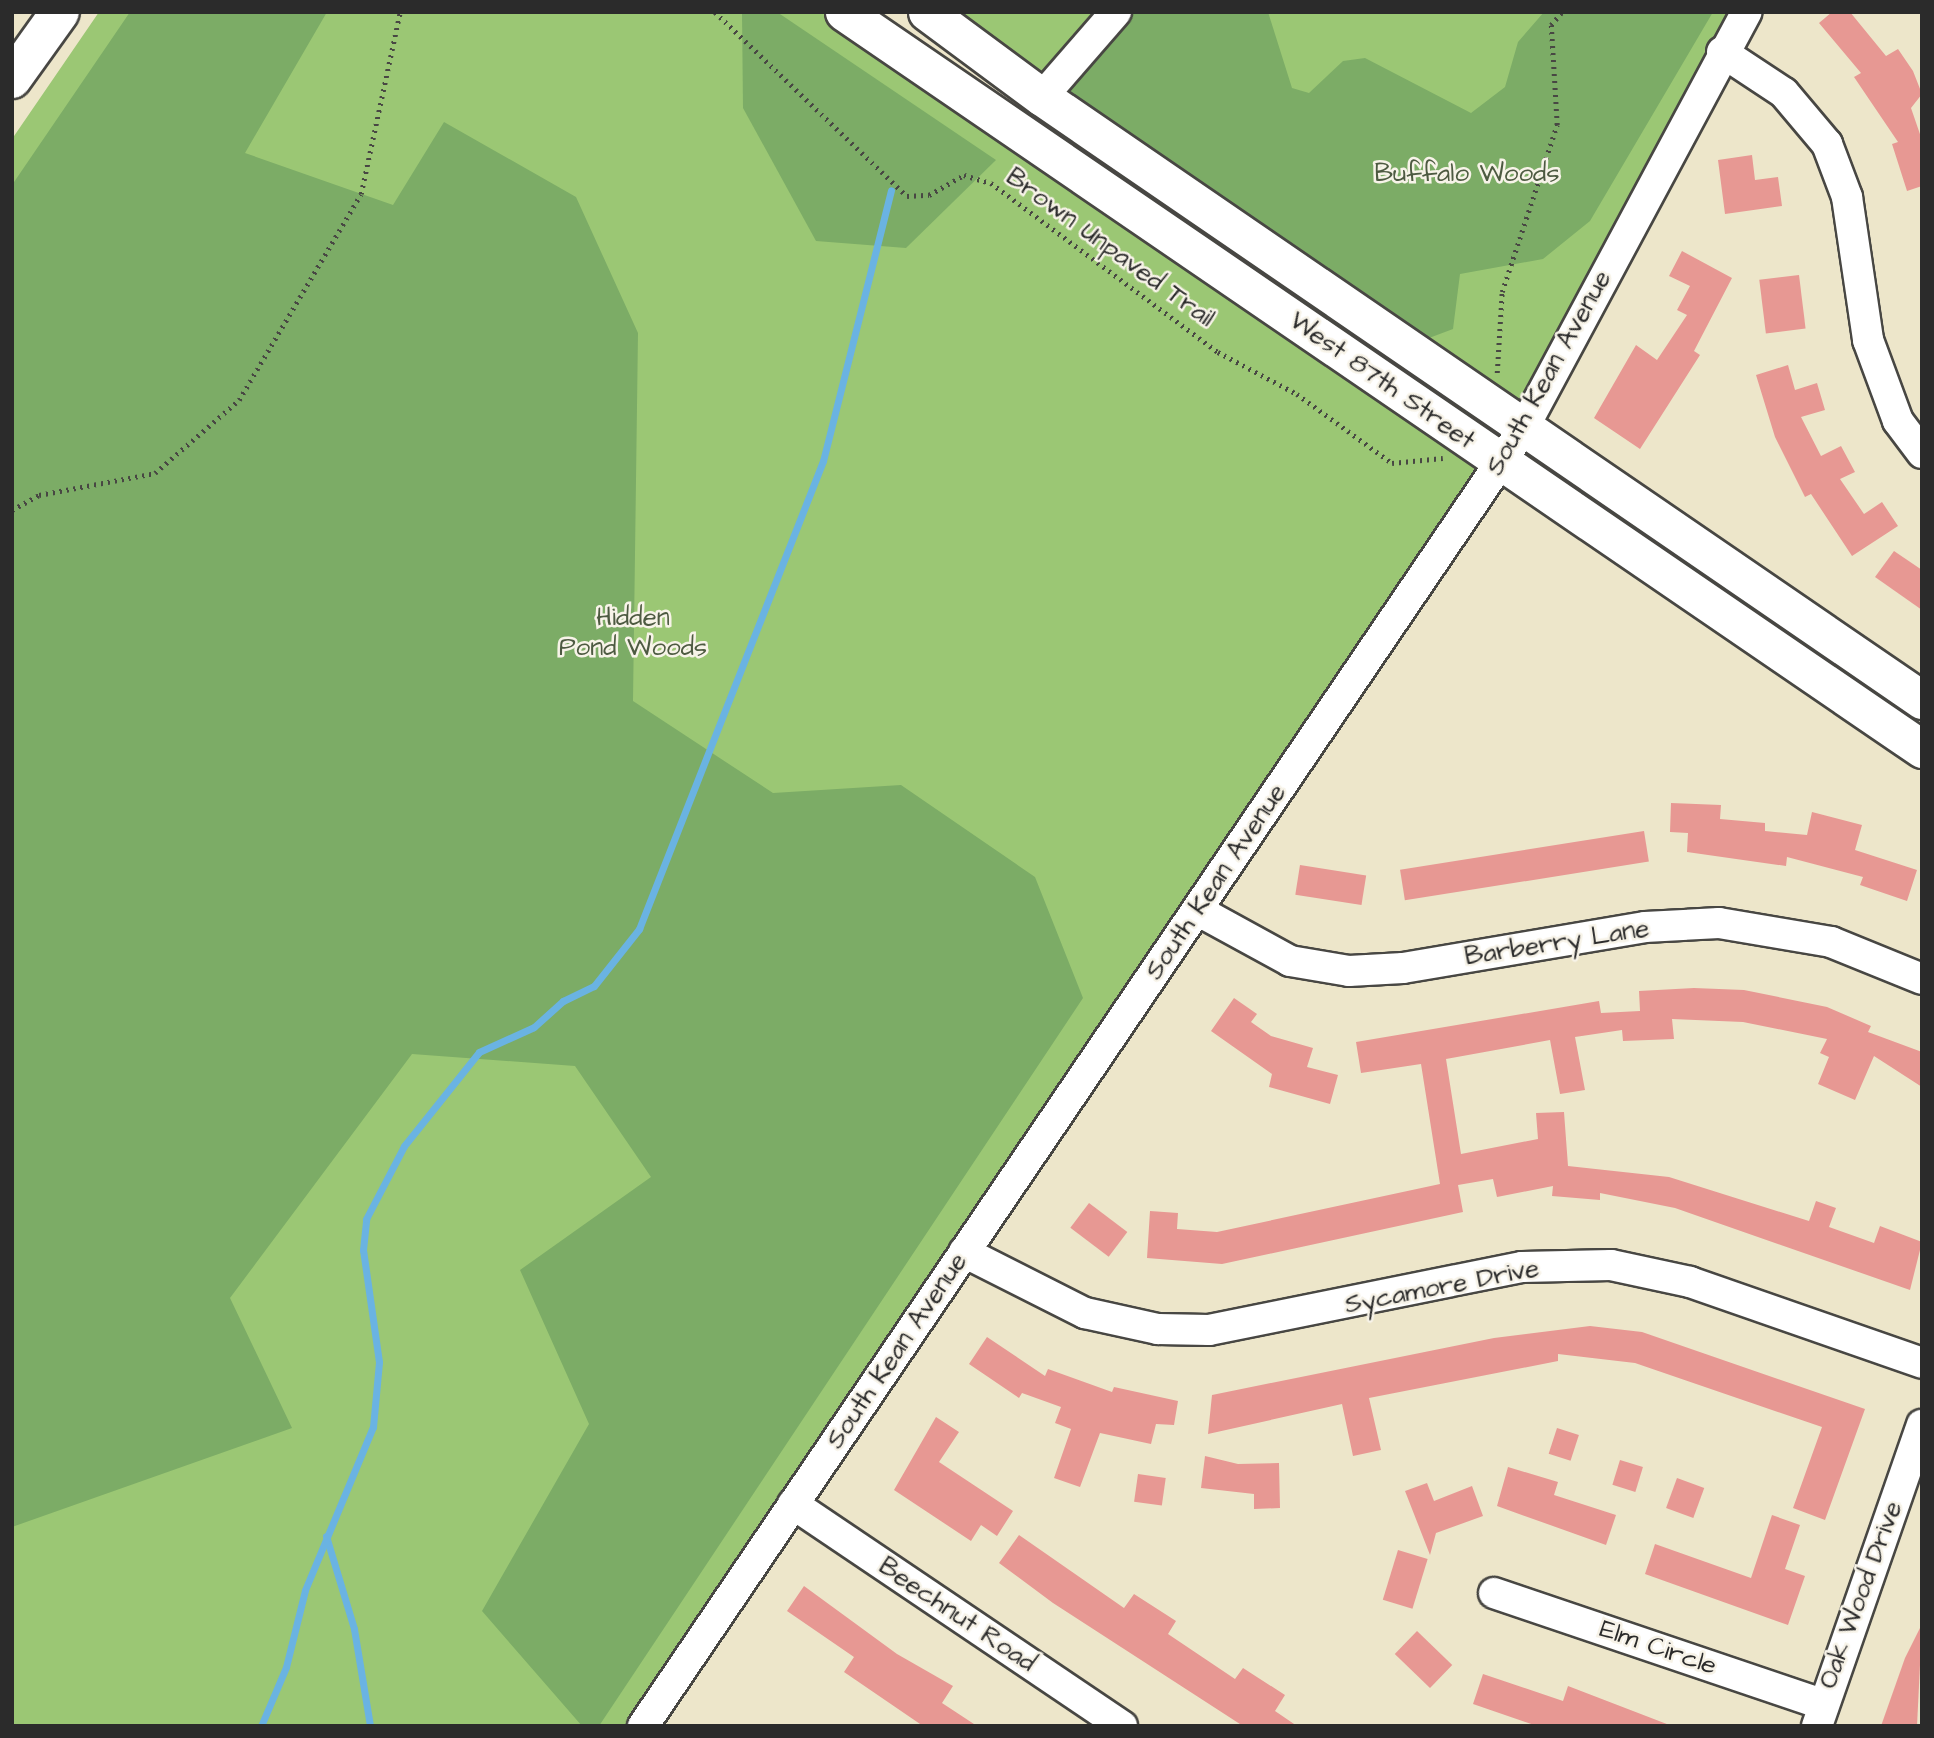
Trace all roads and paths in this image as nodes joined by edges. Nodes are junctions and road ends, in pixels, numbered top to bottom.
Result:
1 (60, 12) edge
2 (400, 12) edge
3 (715, 12) edge
4 (844, 12) edge
5 (927, 12) edge
6 (1116, 12) edge
7 (1562, 12) edge
8 (1747, 12) edge
9 (1722, 52) junction
10 (12, 79) edge
11 (1042, 97) junction
12 (1497, 374) dead end
13 (1523, 429) junction
14 (1922, 453) edge
15 (1443, 458) dead end
16 (1501, 463) junction
17 (12, 510) edge
18 (1922, 699) edge
19 (1922, 749) edge
20 (1197, 910) junction
21 (1922, 979) edge
22 (964, 1252) junction
23 (1922, 1363) edge
24 (1922, 1425) edge
25 (793, 1504) junction
26 (1494, 1593) dead end
27 (1820, 1715) edge
28 (643, 1726) edge
29 (1122, 1726) edge

1 - 10 highway
2 - 17 path
3 - 15 path, Brown Unpaved Trail
4 - 16 main road, West 87th Street
5 - 11 main road, West 87th Street
6 - 11 street
7 - 12 path
8 - 9 street, South Kean Avenue
9 - 13 street, South Kean Avenue
9 - 14 street
11 - 13 main road, West 87th Street
13 - 16 street, South Kean Avenue
13 - 18 main road, West 87th Street
16 - 19 main road, West 87th Street
16 - 20 street, South Kean Avenue
20 - 21 street, Barberry Lane
20 - 22 street, South Kean Avenue
22 - 23 street, Sycamore Drive
22 - 25 street, South Kean Avenue
24 - 27 street, Oak Wood Drive
25 - 28 street, South Kean Avenue
25 - 29 street, Beechnut Road
26 - 27 street, Elm Circle

